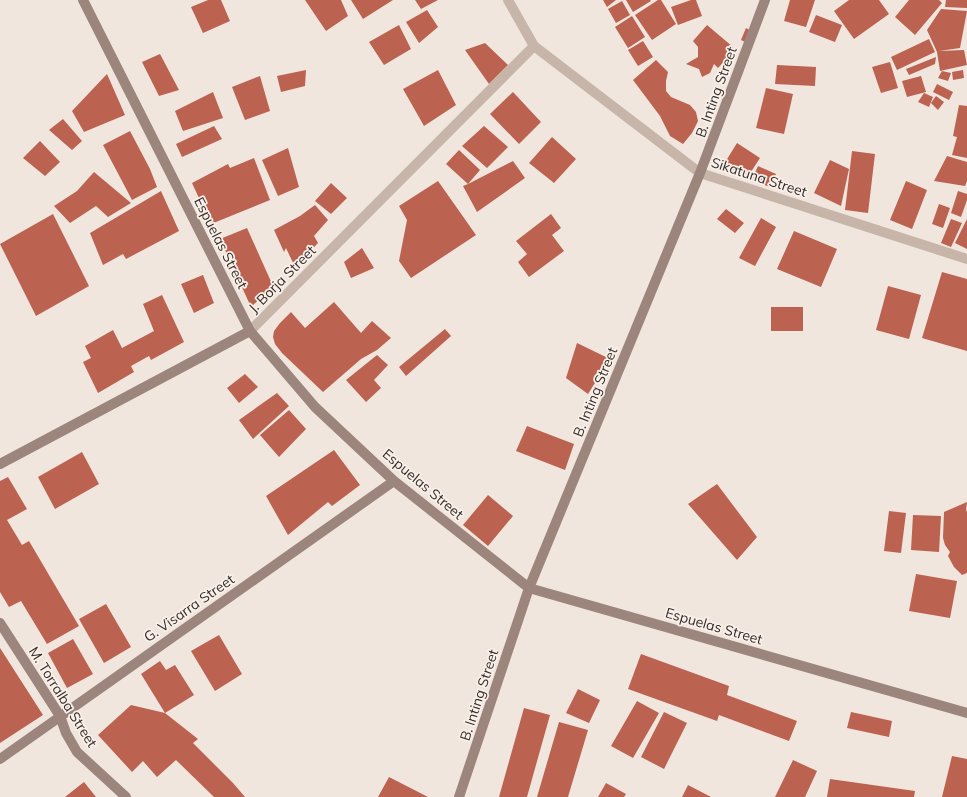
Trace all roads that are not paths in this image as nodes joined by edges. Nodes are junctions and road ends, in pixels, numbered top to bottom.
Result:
1 (83, 0) edge
2 (508, 0) edge
3 (765, 0) edge
4 (534, 46) junction
5 (700, 173) junction
6 (967, 259) edge
7 (250, 331) junction
8 (0, 464) edge
9 (394, 481) junction
10 (529, 588) junction
11 (0, 623) edge
12 (967, 714) edge
13 (60, 716) junction
14 (0, 759) edge
15 (126, 797) edge
16 (459, 797) edge

1 - 7 street, Espuelas Street
2 - 4 street, Sikatuna Street
3 - 5 street, B. Inting Street
4 - 5 street, Sikatuna Street
4 - 7 street, J. Borja Street
5 - 6 street, Sikatuna Street
5 - 10 street, B. Inting Street
7 - 8 street, J. Borja Street
7 - 9 street, Espuelas Street
9 - 10 street, Espuelas Street
9 - 13 street, G. Visarra Street
10 - 12 street, Espuelas Street
10 - 16 street, B. Inting Street
11 - 13 street, M. Torralba Street
13 - 14 street, G. Visarra Street
13 - 15 street, M. Torralba Street

